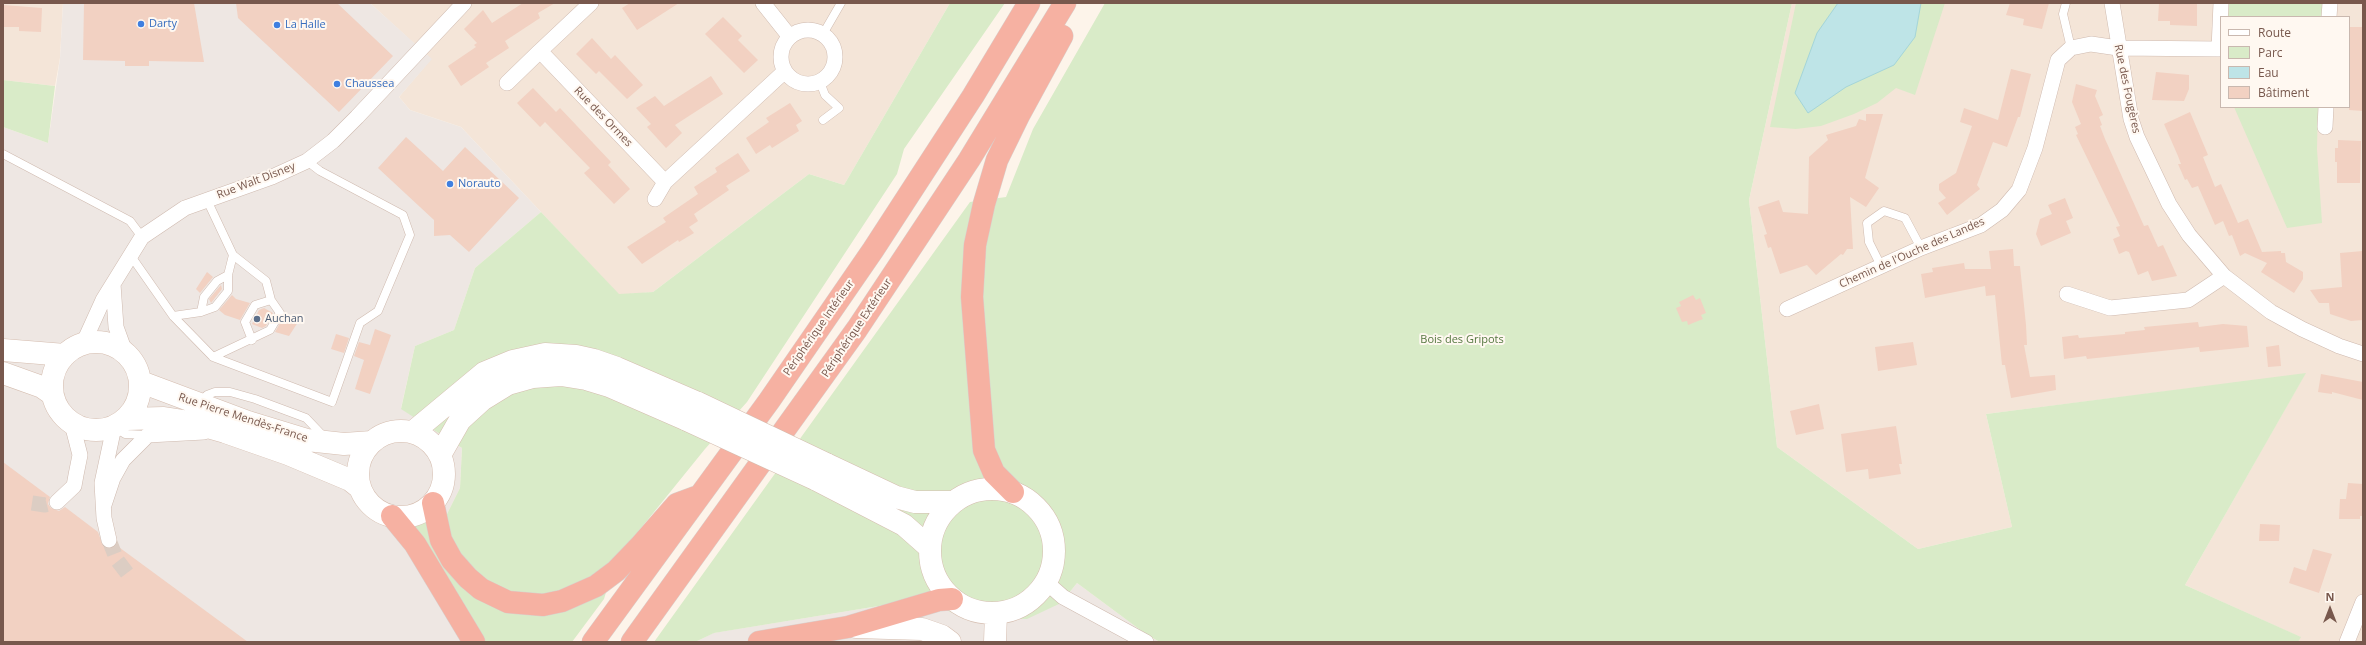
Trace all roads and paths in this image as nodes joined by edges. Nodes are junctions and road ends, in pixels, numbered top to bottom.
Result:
1 (464, 3) edge
2 (591, 3) edge
3 (763, 3) edge
4 (841, 3) edge
5 (1029, 3) edge
6 (1065, 3) edge
7 (1072, 3) edge
8 (2066, 3) edge
9 (2112, 3) edge
10 (2221, 3) edge
11 (2330, 3) edge
12 (2221, 16) edge
13 (2330, 16) edge
14 (823, 34) junction
15 (790, 37) junction
16 (2070, 48) junction
17 (2118, 48) junction
18 (2220, 49) edge
19 (540, 51) junction
20 (785, 71) junction
21 (820, 82) junction
22 (507, 83) dead end
23 (2326, 108) edge
24 (823, 120) dead end
25 (2325, 127) dead end
26 (3, 154) edge
27 (307, 161) junction
28 (665, 182) junction
29 (655, 199) dead end
30 (207, 200) junction
31 (142, 237) junction
32 (1921, 248) junction
33 (233, 255) junction
34 (131, 256) junction
35 (1881, 266) junction
36 (228, 276) junction
37 (2224, 276) junction
38 (113, 283) junction
39 (2067, 294) dead end
40 (271, 300) junction
41 (1788, 308) dead end
42 (201, 312) junction
43 (173, 316) junction
44 (252, 340) junction
45 (74, 349) junction
46 (3, 350) edge
47 (124, 352) junction
48 (2363, 354) edge
49 (213, 358) junction
50 (3, 372) edge
51 (140, 382) junction
52 (52, 394) junction
53 (692, 412) junction
54 (120, 423) junction
55 (72, 424) junction
56 (225, 432) junction
57 (413, 432) junction
58 (148, 435) junction
59 (372, 442) junction
60 (440, 455) junction
61 (820, 472) junction
62 (360, 488) junction
63 (1013, 492) junction
64 (701, 495) junction
65 (57, 502) tunnel mouth
66 (953, 502) junction
67 (433, 503) junction
68 (104, 505) junction
69 (392, 516) junction
70 (109, 540) tunnel mouth
71 (930, 548) junction
72 (1046, 582) junction
73 (952, 599) junction
74 (2363, 602) edge
75 (996, 613) junction
76 (848, 627) junction
77 (474, 642) edge
78 (593, 642) edge
79 (632, 642) edge
80 (759, 642) edge
81 (950, 642) edge
82 (995, 642) edge
83 (1146, 642) edge
84 (2347, 642) edge

1 - 27 street, Rue Walt Disney
2 - 19 street
3 - 15 street
4 - 14 lane
5 - 64 highway, Périphérique Intérieur
6 - 79 highway, Périphérique Extérieur
7 - 63 highway
8 - 16 lane
9 - 17 street, Rue des Fougères
10 - 12 street
11 - 13 street
14 - 15 street
14 - 21 street
15 - 20 street
16 - 17 street
16 - 32 street, Chemin de l'Ouche des Landes
17 - 18 street
17 - 37 street, Rue des Fougères
19 - 22 street
19 - 28 street, Rue des Ormes
20 - 21 street
20 - 28 street
21 - 24 lane
23 - 25 street
26 - 31 lane
27 - 30 street, Rue Walt Disney
27 - 49 lane
28 - 29 street
30 - 31 street, Rue Walt Disney
30 - 33 lane
31 - 34 street, Rue Walt Disney
32 - 35 street, Chemin de l'Ouche des Landes
32 - 35 lane
33 - 36 lane
33 - 40 lane
34 - 38 street, Rue Walt Disney
34 - 43 lane
35 - 41 street, Chemin de l'Ouche des Landes
36 - 42 lane
36 - 42 lane
37 - 39 street
37 - 48 street, Rue des Fougères
38 - 45 street, Rue Walt Disney
38 - 47 street
40 - 44 lane
40 - 44 lane
42 - 43 lane
43 - 49 lane
44 - 49 lane
45 - 46 main road
45 - 47 main road
45 - 52 main road
47 - 51 main road
50 - 52 main road
51 - 54 main road
51 - 59 main road, Rue Pierre Mendès-France
52 - 55 main road
53 - 57 main road
53 - 60 main road
53 - 61 main road, bridge
54 - 55 main road
54 - 56 main road, Rue Pierre Mendès-France
54 - 58 lane
54 - 68 street
55 - 65 street
56 - 58 street
56 - 62 main road, Rue Pierre Mendès-France
57 - 59 main road
57 - 60 main road
58 - 68 street
59 - 62 main road
60 - 67 main road
61 - 66 main road
61 - 71 main road
62 - 69 main road
63 - 66 main road
63 - 72 main road
64 - 67 highway
64 - 78 highway, Périphérique Intérieur
66 - 71 main road
67 - 69 main road
68 - 70 street
69 - 77 highway
71 - 73 main road
72 - 75 main road
72 - 83 street
73 - 75 main road
73 - 76 highway
74 - 84 street
75 - 82 main road
76 - 80 highway
76 - 81 main road

